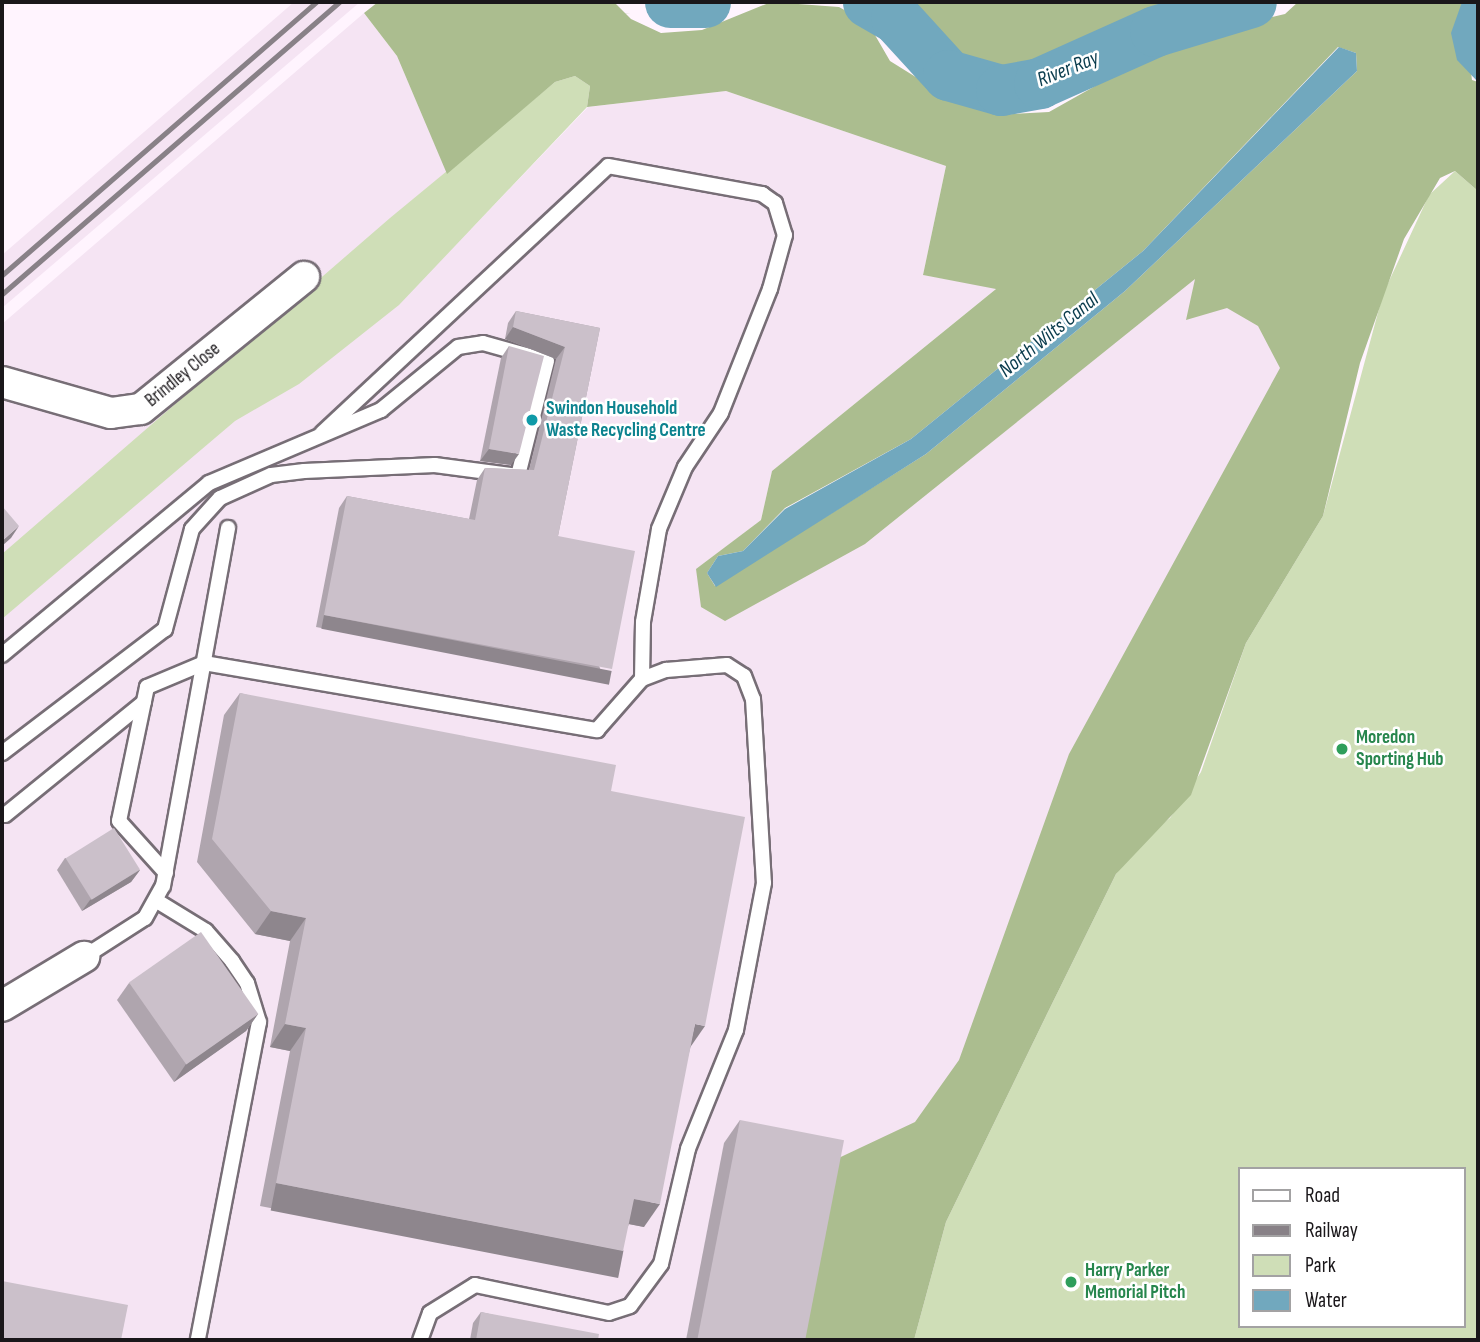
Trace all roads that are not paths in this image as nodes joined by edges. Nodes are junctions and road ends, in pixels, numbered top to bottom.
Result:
1 (304, 277) dead end
2 (2, 382) edge
3 (319, 436) junction
4 (228, 528) dead end
5 (2, 655) edge
6 (204, 663) junction
7 (642, 679) junction
8 (144, 702) junction
9 (2, 753) edge
10 (5, 815) dead end
11 (166, 873) junction
12 (157, 901) junction
13 (84, 957) joint
14 (2, 1006) edge
15 (198, 1340) edge
16 (419, 1340) edge

1 - 2 street, Brindley Close
3 - 5 lane
3 - 7 lane
3 - 9 lane
4 - 6 lane
6 - 7 lane
6 - 8 lane
6 - 11 lane
7 - 16 lane
8 - 10 lane
8 - 11 lane
11 - 12 lane
12 - 13 lane
12 - 15 lane
13 - 14 street

